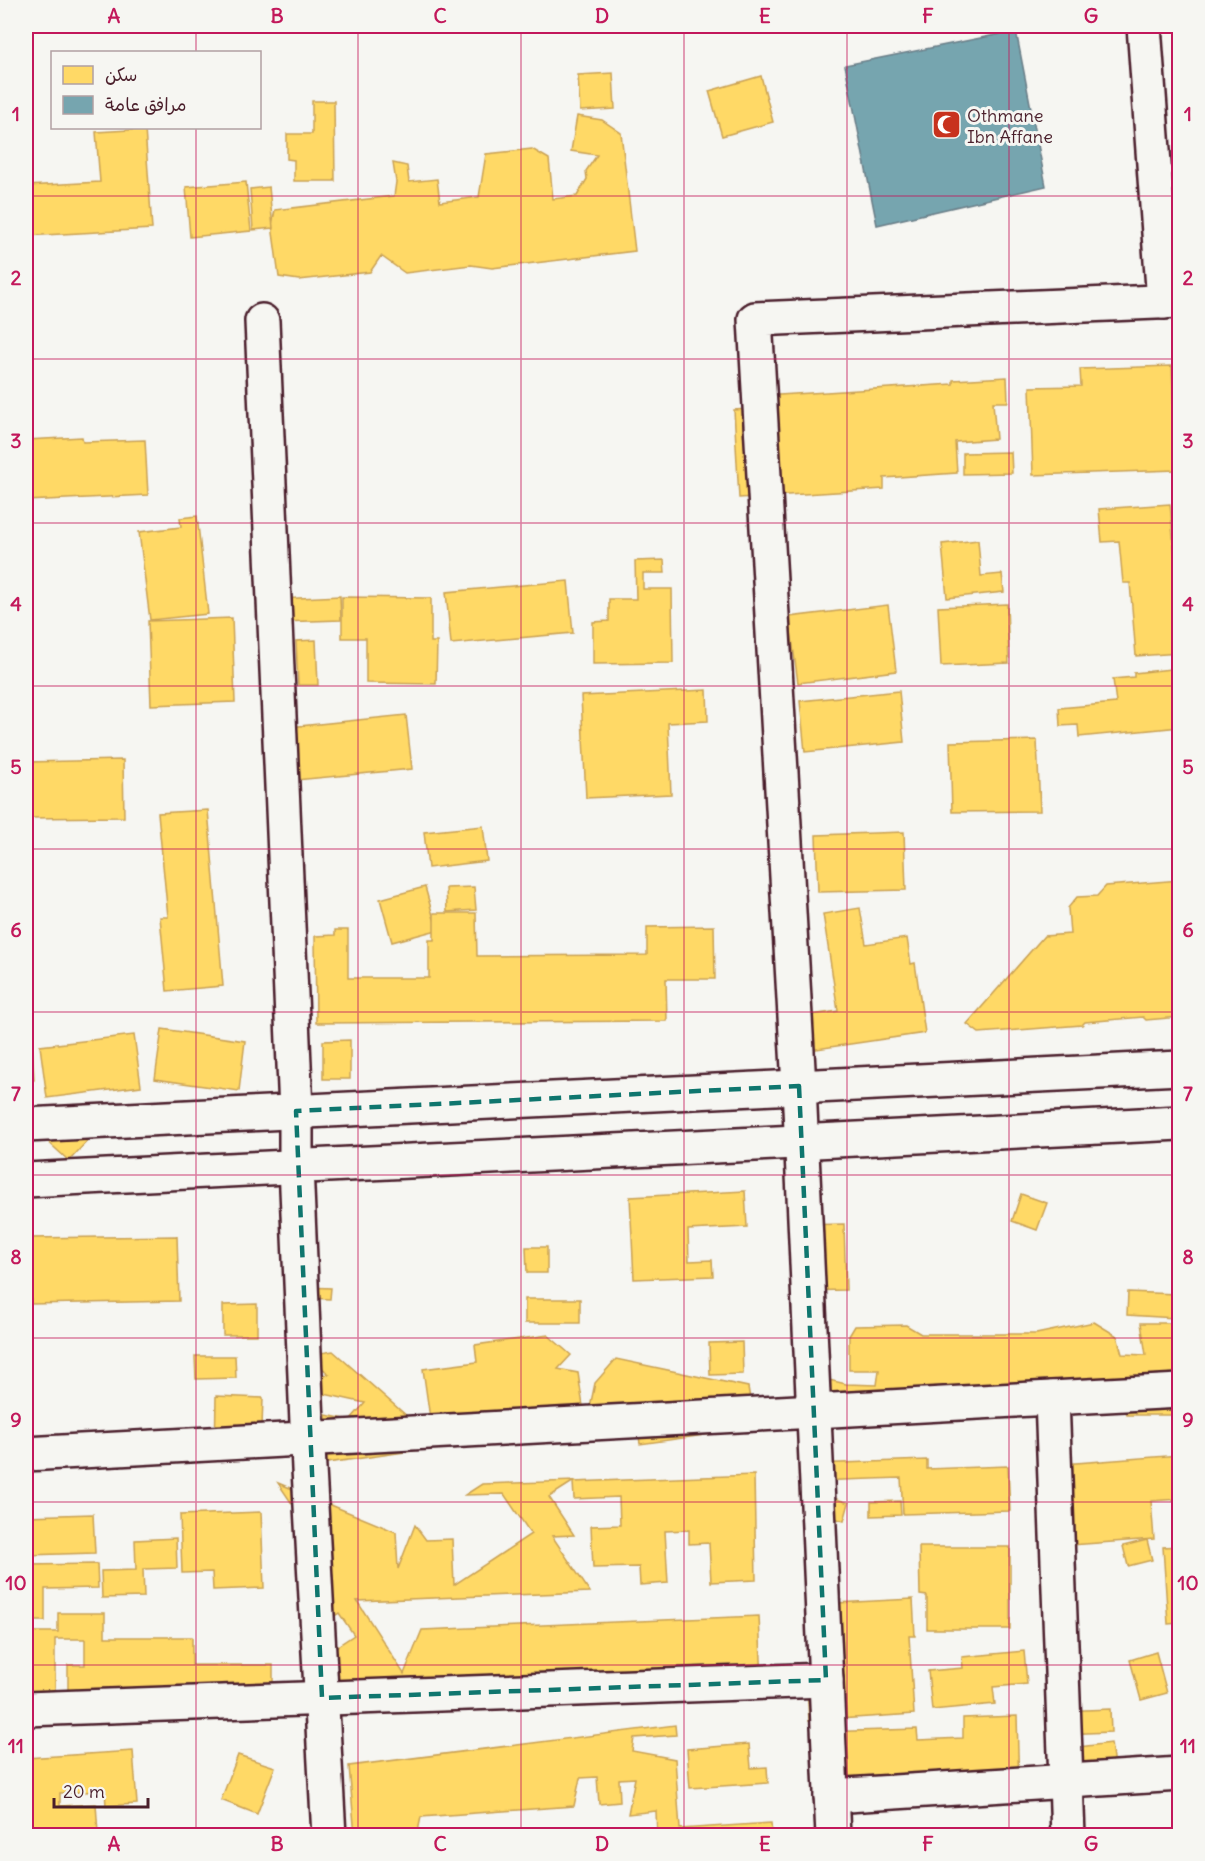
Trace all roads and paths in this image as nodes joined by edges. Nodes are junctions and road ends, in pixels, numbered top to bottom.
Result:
1 (1144, 26) edge
2 (1172, 301) edge
3 (262, 321) dead end
4 (1179, 1068) edge
5 (799, 1086) junction
6 (296, 1111) junction
7 (1179, 1123) edge
8 (26, 1125) edge
9 (800, 1141) junction
10 (296, 1166) junction
11 (26, 1180) edge
12 (1179, 1391) edge
13 (1052, 1398) junction
14 (813, 1411) junction
15 (308, 1438) junction
16 (26, 1454) edge
17 (826, 1680) junction
18 (322, 1698) junction
19 (26, 1709) edge
20 (1179, 1774) edge
21 (1066, 1781) junction
22 (831, 1796) junction
23 (329, 1836) edge
24 (833, 1836) edge
25 (1068, 1836) edge

1 - 2 street
2 - 5 street
3 - 6 street
4 - 5 street
5 - 6 street
5 - 9 street
6 - 8 street
6 - 10 street
7 - 9 street
9 - 10 street
9 - 14 street
10 - 11 street
10 - 15 street
12 - 13 street
13 - 14 street
13 - 21 street
14 - 15 street
14 - 17 street
15 - 16 street
15 - 18 street
17 - 18 street
17 - 22 street
18 - 19 street
18 - 23 street
20 - 21 street
21 - 22 street
21 - 25 street
22 - 24 street

